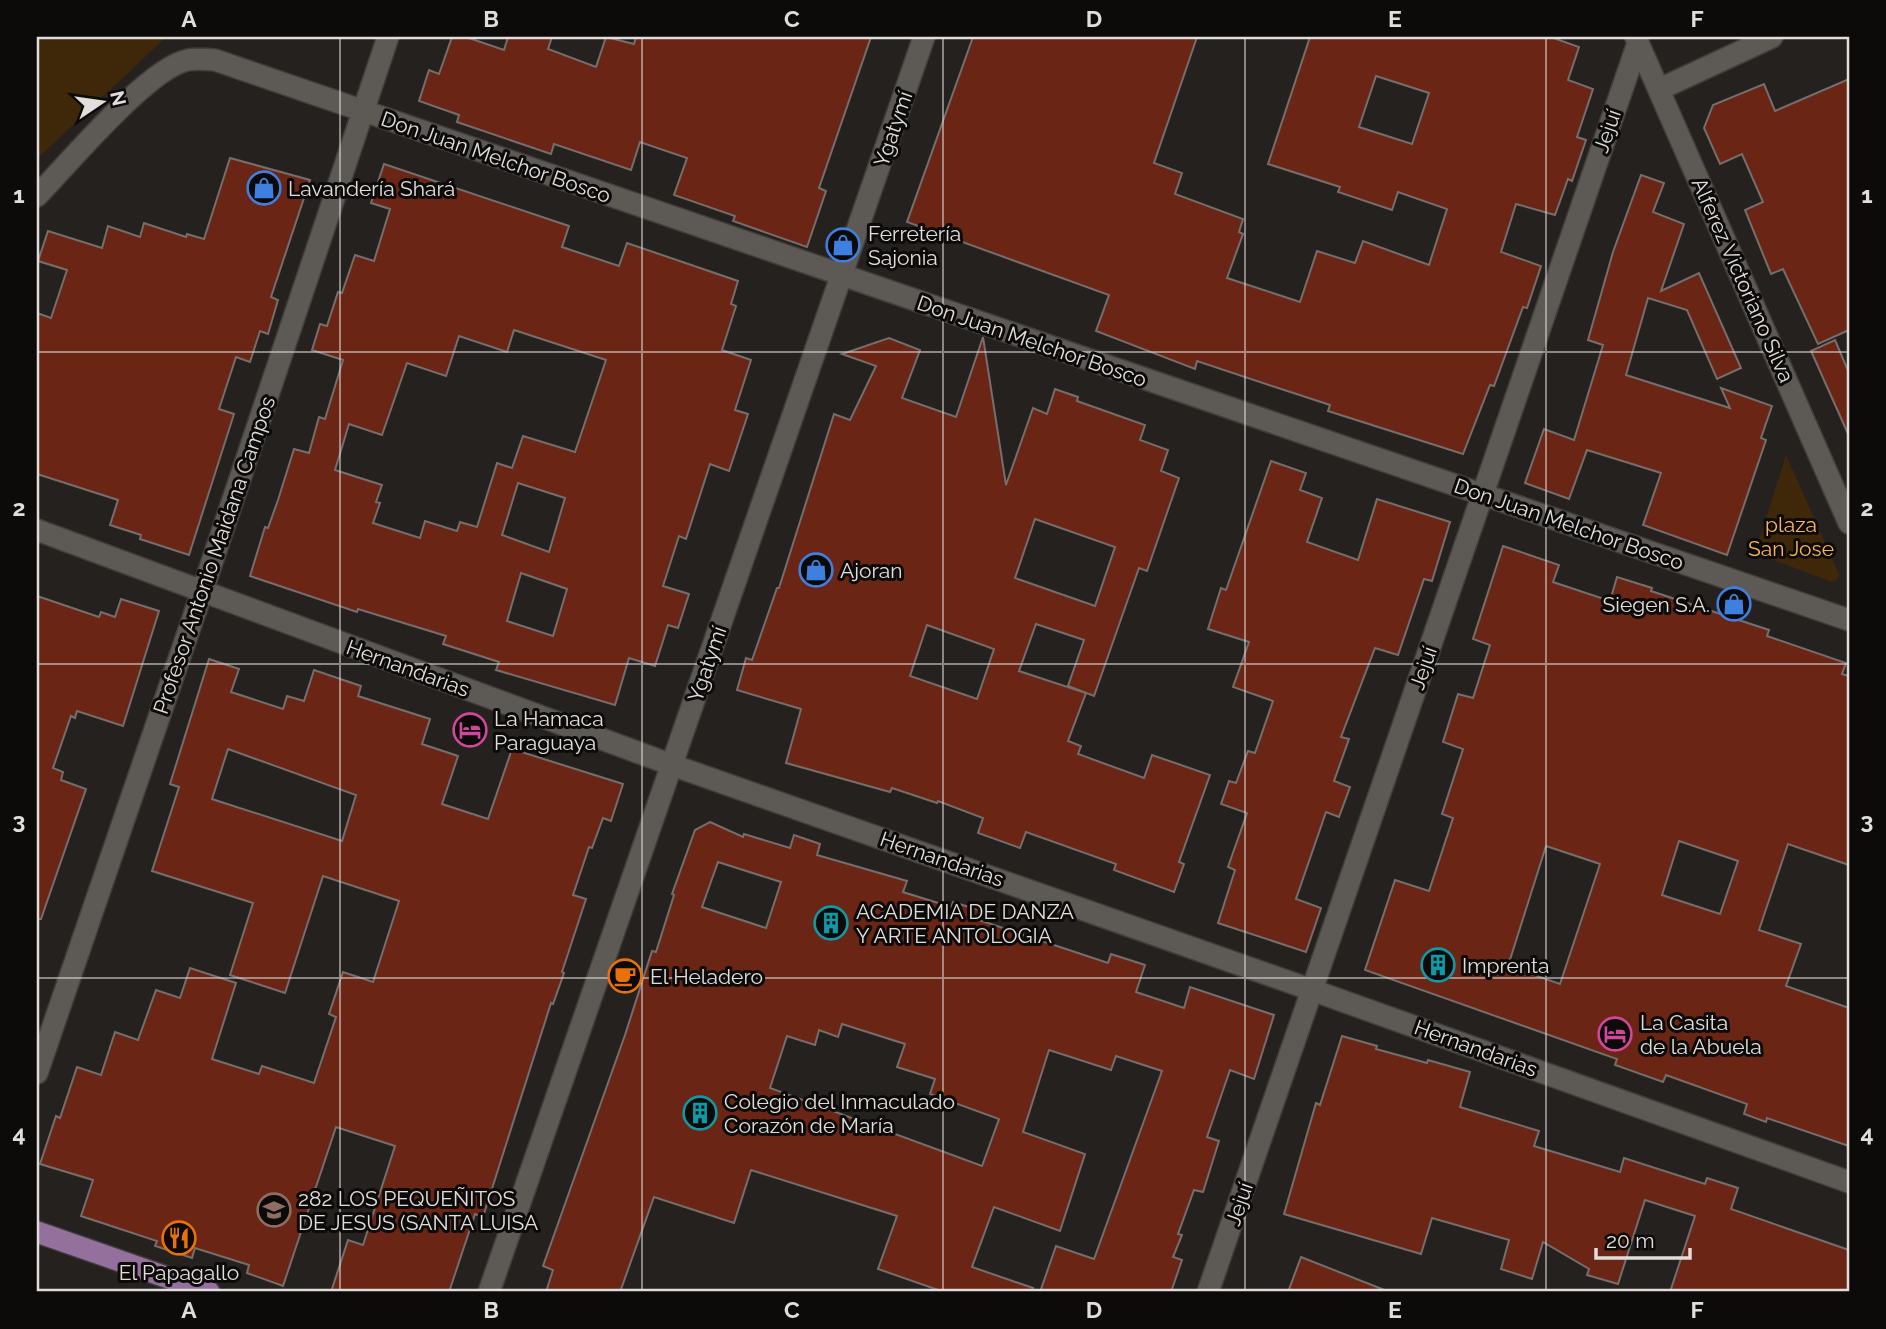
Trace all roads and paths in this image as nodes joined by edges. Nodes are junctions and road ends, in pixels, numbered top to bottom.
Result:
1 (388, 37) edge
2 (924, 37) edge
3 (1772, 37) edge
4 (1631, 39) edge
5 (1660, 89) junction
6 (363, 111) junction
7 (37, 196) edge
8 (842, 275) junction
9 (1482, 495) junction
10 (1849, 523) edge
11 (37, 530) edge
12 (202, 592) junction
13 (1849, 620) edge
14 (672, 765) junction
15 (1312, 990) junction
16 (37, 1073) edge
17 (1849, 1182) edge
18 (37, 1232) edge
19 (209, 1292) edge
20 (489, 1292) edge
21 (1208, 1292) edge

1 - 6 street, Profesor Antonio Maidana Campos
2 - 8 street, Ygatymí
3 - 5 street
4 - 5 street, Alferez Victoriano Silva
4 - 9 street, Jejuí
5 - 10 street, Alferez Victoriano Silva
6 - 7 street, Don Juan Melchor Bosco
6 - 8 street, Don Juan Melchor Bosco
6 - 12 street, Profesor Antonio Maidana Campos
8 - 9 street, Don Juan Melchor Bosco
8 - 14 street, Ygatymí
9 - 13 street, Don Juan Melchor Bosco
9 - 15 street, Jejuí
11 - 12 street, Hernandarias
12 - 14 street, Hernandarias
12 - 16 street, Profesor Antonio Maidana Campos
14 - 15 street, Hernandarias
14 - 20 street, Ygatymí
15 - 17 street, Hernandarias
15 - 21 street, Jejuí
18 - 19 main road

